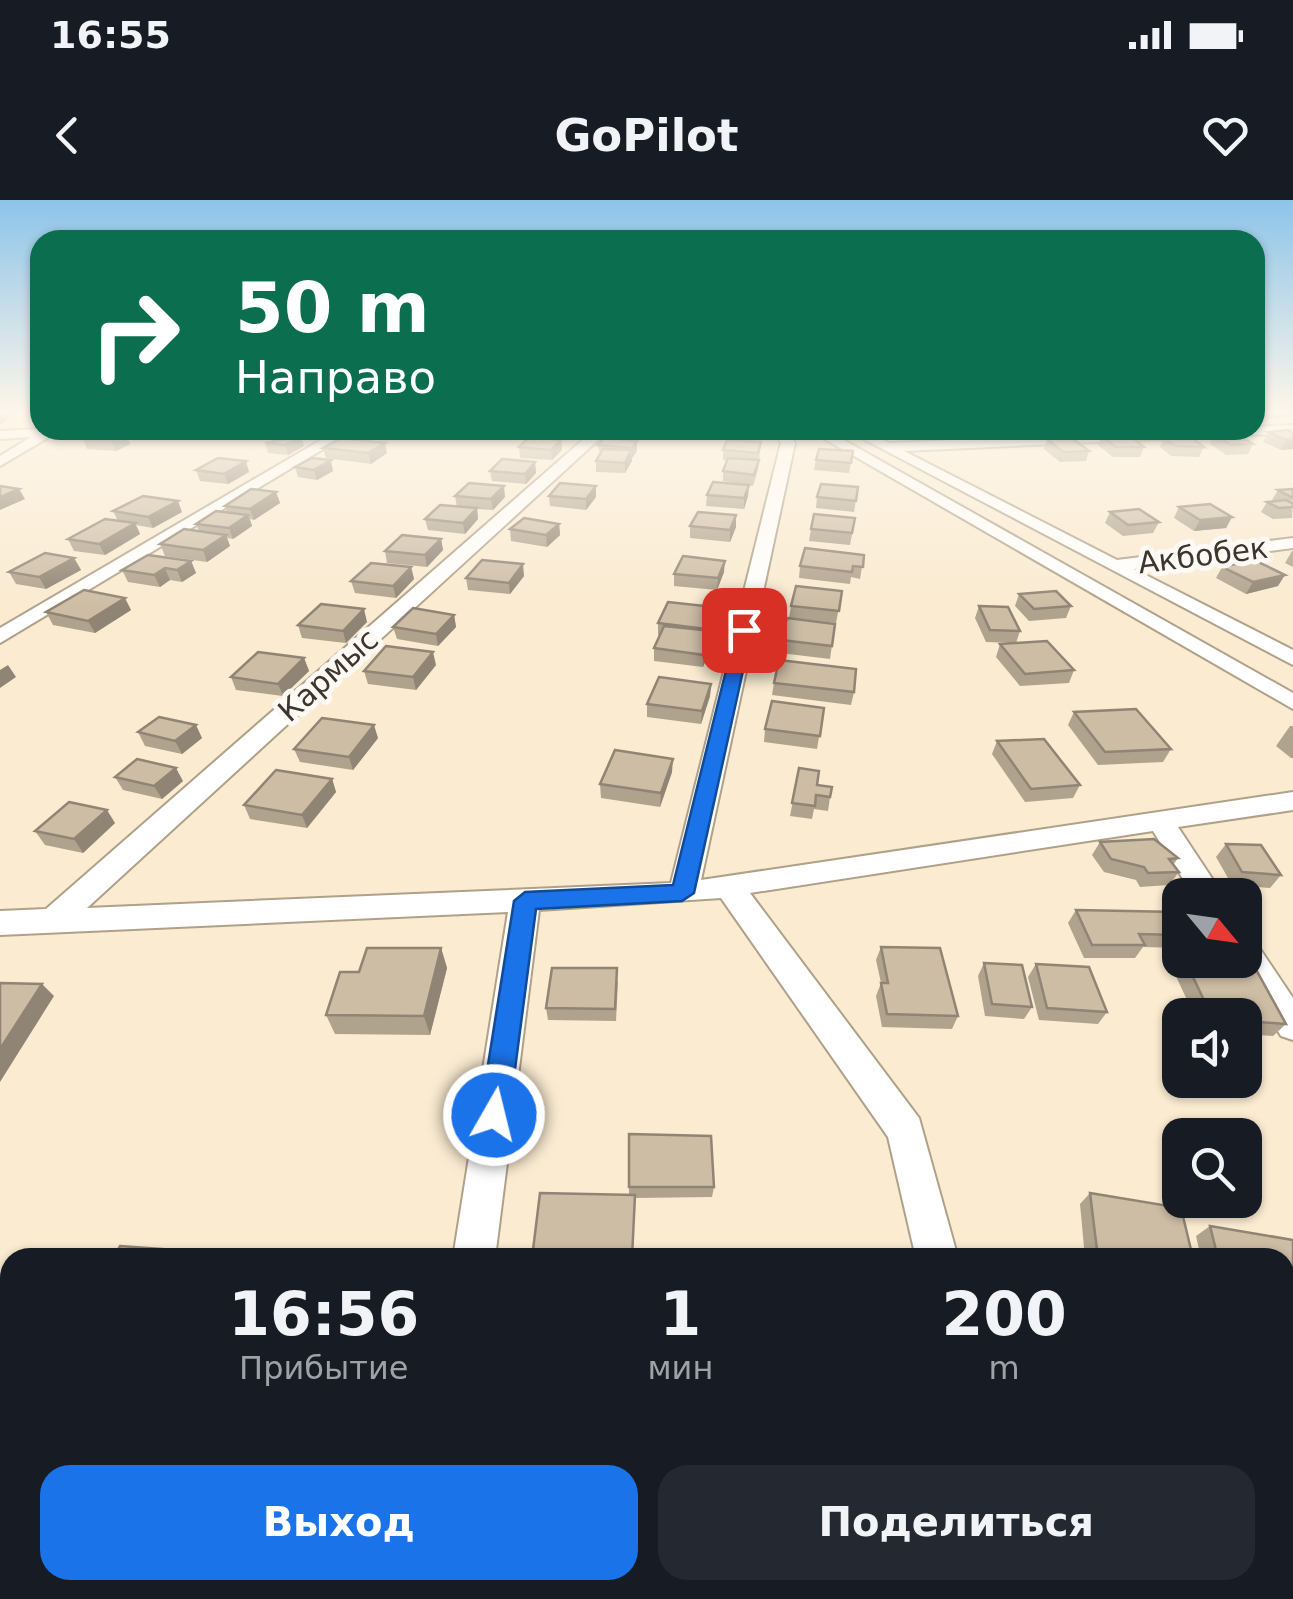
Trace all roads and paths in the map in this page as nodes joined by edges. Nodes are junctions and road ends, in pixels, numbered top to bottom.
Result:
1 (270, 476) edge
2 (550, 476) edge
3 (780, 476) edge
4 (897, 476) edge
5 (944, 476) edge
6 (1293, 543) edge
7 (1114, 566) junction
8 (0, 637) edge
9 (1293, 659) edge
10 (1293, 702) edge
11 (1293, 801) edge
12 (1160, 822) junction
13 (1197, 878) edge
14 (726, 883) junction
15 (682, 893) junction
16 (525, 901) junction
17 (52, 921) junction
18 (0, 923) edge
19 (1262, 978) edge
20 (1293, 1026) edge
21 (475, 1248) edge
22 (935, 1248) edge

1 - 8 street
2 - 17 street, Кармыс
3 - 15 street
4 - 10 street
5 - 7 street
6 - 7 street, Акбобек
7 - 9 street
11 - 12 street
12 - 13 street
12 - 14 street
14 - 15 street
14 - 22 street
15 - 16 street
16 - 17 street
16 - 21 street
17 - 18 street
19 - 20 street

